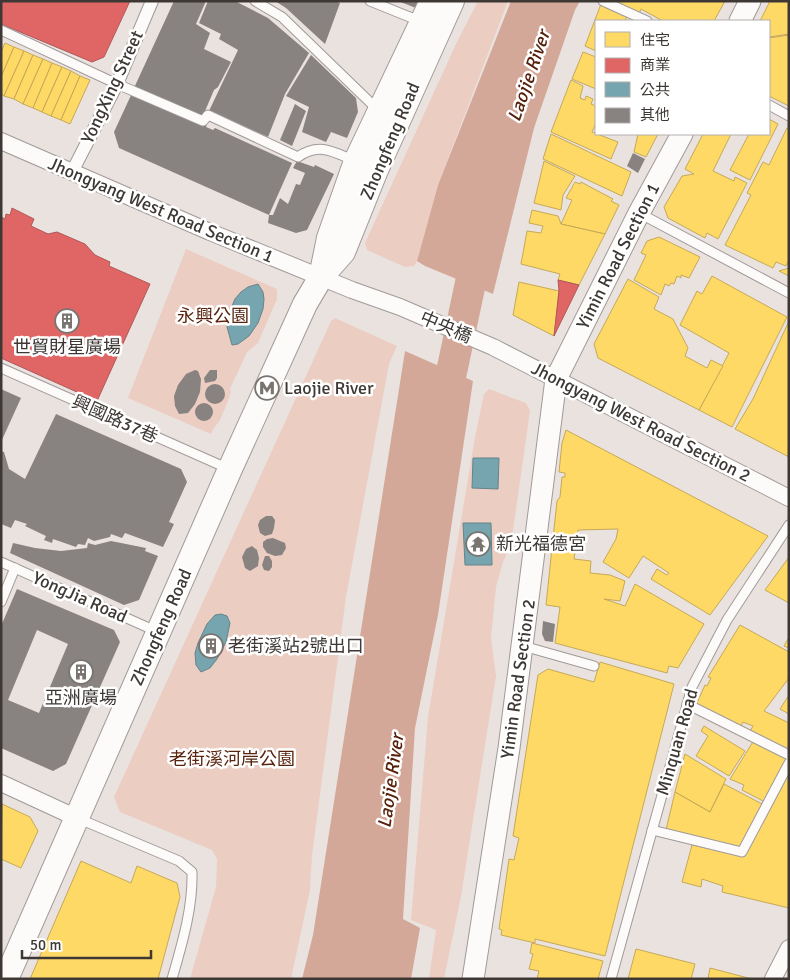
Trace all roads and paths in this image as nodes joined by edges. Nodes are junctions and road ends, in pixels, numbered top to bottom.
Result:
1 (152, 1) edge
2 (255, 1) edge
3 (370, 1) edge
4 (452, 1) edge
5 (603, 1) edge
6 (750, 1) edge
7 (432, 17) edge
8 (645, 20) edge
9 (740, 20) edge
10 (1, 30) edge
11 (117, 84) junction
12 (770, 106) edge
13 (389, 115) junction
14 (789, 116) edge
15 (681, 135) edge
16 (2, 145) edge
17 (366, 166) junction
18 (72, 172) junction
19 (639, 213) junction
20 (321, 277) junction
21 (789, 293) edge
22 (493, 347) joint
23 (1, 368) edge
24 (556, 379) junction
25 (230, 469) junction
26 (789, 498) edge
27 (789, 525) edge
28 (1, 562) edge
29 (15, 568) junction
30 (1, 602) edge
31 (159, 632) junction
32 (523, 646) junction
33 (594, 666) dead end
34 (687, 704) junction
35 (789, 755) edge
36 (789, 763) edge
37 (1, 783) edge
38 (77, 818) junction
39 (652, 830) junction
40 (789, 948) edge
41 (6, 979) edge
42 (172, 979) edge
43 (473, 979) edge
44 (611, 979) edge
45 (773, 979) edge

1 - 11 street, YongXing Street
2 - 13 lane
3 - 7 lane
4 - 7 main road, Zhongfeng Road
5 - 8 lane
6 - 9 street
7 - 13 main road, Zhongfeng Road
10 - 11 lane
11 - 17 lane
11 - 18 street, YongXing Street
12 - 14 lane
13 - 17 main road, Zhongfeng Road
15 - 19 street, Yimin Road Section 1
16 - 18 street, Jhongyang West Road Section 1
17 - 20 main road, Zhongfeng Road
18 - 20 street, Jhongyang West Road Section 1
19 - 21 lane
19 - 24 street, Yimin Road Section 1
20 - 22 street, 中央橋
20 - 25 main road, Zhongfeng Road
22 - 24 street, Jhongyang West Road Section 2
23 - 25 lane, 興國路37巷
24 - 26 street, Jhongyang West Road Section 2
24 - 32 street, Yimin Road Section 2
25 - 31 main road, Zhongfeng Road
27 - 34 lane, Minquan Road
28 - 29 lane, YongJia Road
29 - 30 lane
29 - 31 lane, YongJia Road
31 - 38 main road, Zhongfeng Road
32 - 33 lane
32 - 43 street, Yimin Road Section 2
34 - 35 lane
34 - 39 lane, Minquan Road
36 - 39 lane
37 - 38 street
38 - 41 main road, Zhongfeng Road
38 - 42 lane
39 - 44 lane, Minquan Road
40 - 45 street

